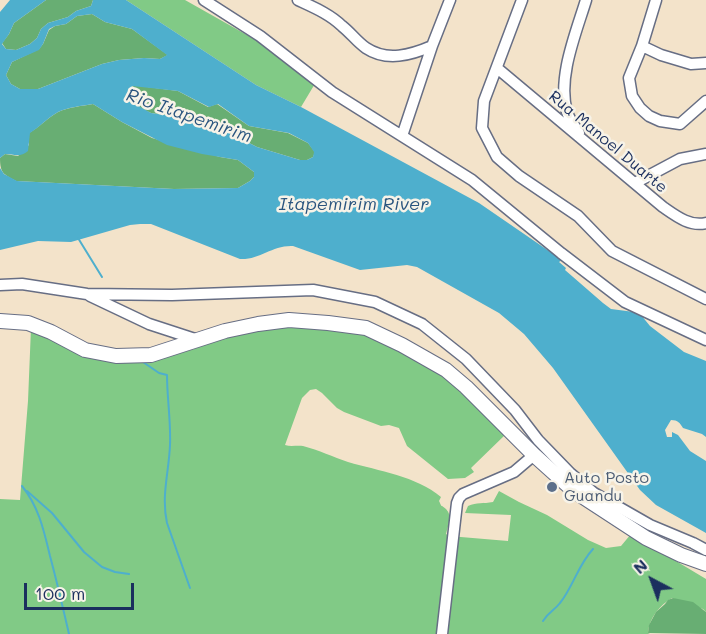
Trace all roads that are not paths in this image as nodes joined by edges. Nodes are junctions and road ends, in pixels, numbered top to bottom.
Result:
1 (204, 0) edge
2 (298, 0) edge
3 (450, 0) edge
4 (522, 0) edge
5 (586, 0) edge
6 (656, 0) edge
7 (432, 45) junction
8 (642, 46) junction
9 (706, 63) edge
10 (497, 68) junction
11 (706, 101) edge
12 (402, 136) junction
13 (584, 140) junction
14 (706, 154) edge
15 (635, 183) junction
16 (706, 223) edge
17 (0, 285) edge
18 (87, 294) junction
19 (706, 299) edge
20 (0, 321) edge
21 (198, 340) junction
22 (706, 340) edge
23 (534, 455) junction
24 (706, 550) edge
25 (706, 564) edge
26 (442, 634) edge

1 - 12 street
2 - 7 street
3 - 7 street
4 - 10 street
5 - 13 street
6 - 8 street
7 - 12 street
8 - 9 street
8 - 11 street
10 - 13 street, Rua Manoel Duarte
10 - 19 street
12 - 22 street
13 - 15 street, Rua Manoel Duarte
14 - 15 street
15 - 16 street, Rua Manoel Duarte
17 - 18 street
18 - 21 street
18 - 24 street
20 - 21 main road
21 - 23 main road
23 - 25 main road
23 - 26 street

